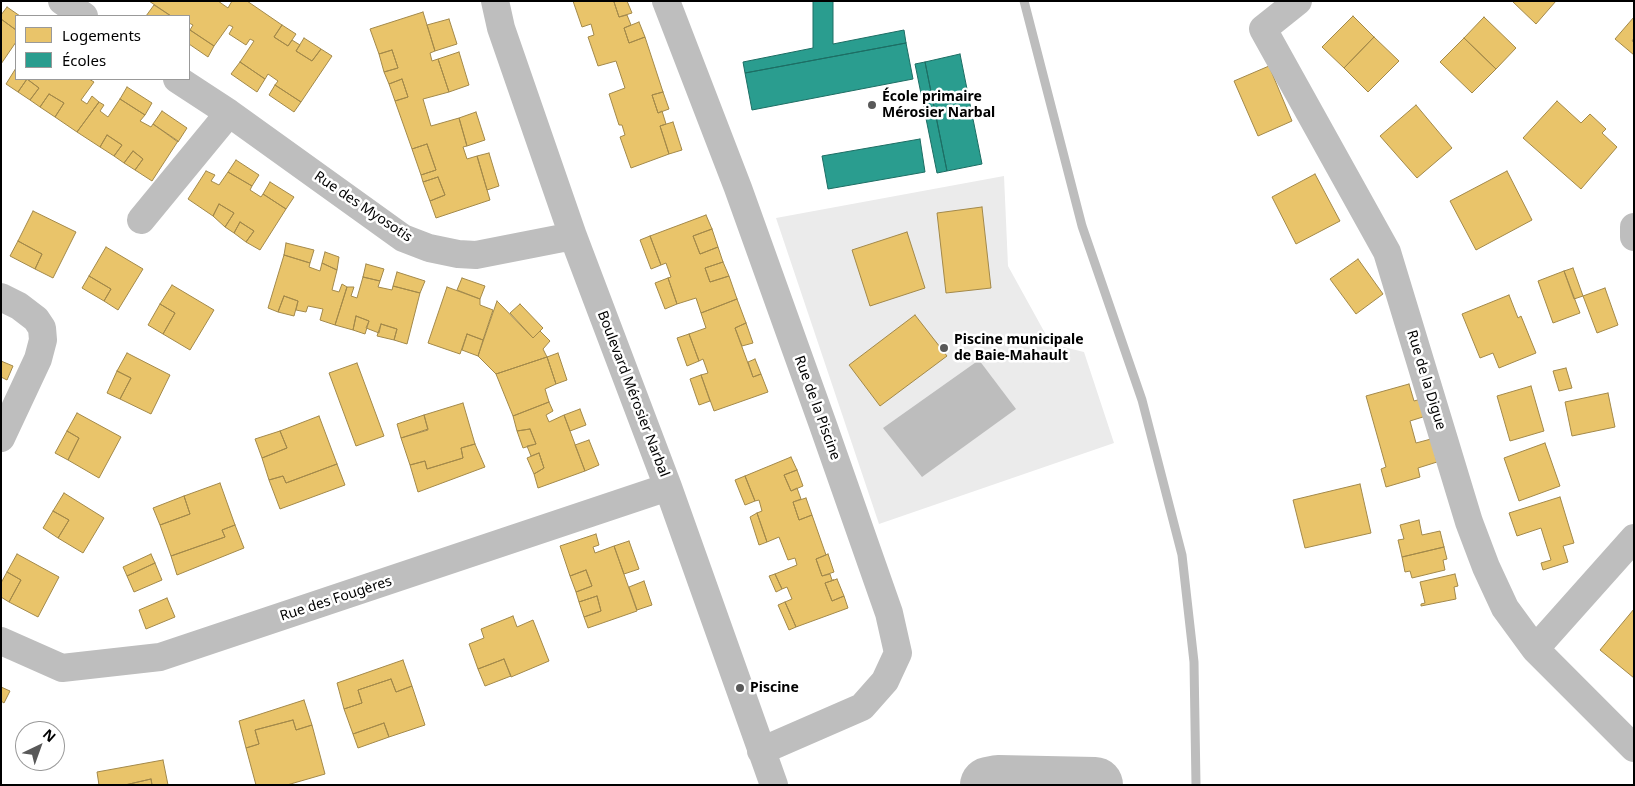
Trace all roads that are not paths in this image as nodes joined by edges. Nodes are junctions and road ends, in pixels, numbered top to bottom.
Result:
1 (62, 1) edge
2 (495, 1) edge
3 (666, 1) edge
4 (1298, 1) edge
5 (83, 15) edge
6 (179, 80) edge
7 (229, 113) junction
8 (141, 220) dead end
9 (1634, 227) edge
10 (573, 236) junction
11 (1634, 237) edge
12 (1, 297) edge
13 (1, 438) edge
14 (668, 487) junction
15 (1634, 538) edge
16 (1, 641) edge
17 (1535, 649) junction
18 (1634, 748) edge
19 (761, 752) junction
20 (774, 785) edge

1 - 5 street
2 - 10 street, Boulevard Mérosier Narbal
3 - 19 street, Rue de la Piscine
4 - 17 street, Rue de la Digue
6 - 7 street, Rue des Myosotis
7 - 8 street
7 - 10 street, Rue des Myosotis
9 - 11 street
10 - 14 street, Boulevard Mérosier Narbal
12 - 13 street
14 - 16 street, Rue des Fougères
14 - 19 street, Boulevard Mérosier Narbal
15 - 17 street
17 - 18 street, Rue de la Digue
19 - 20 street, Boulevard Mérosier Narbal

